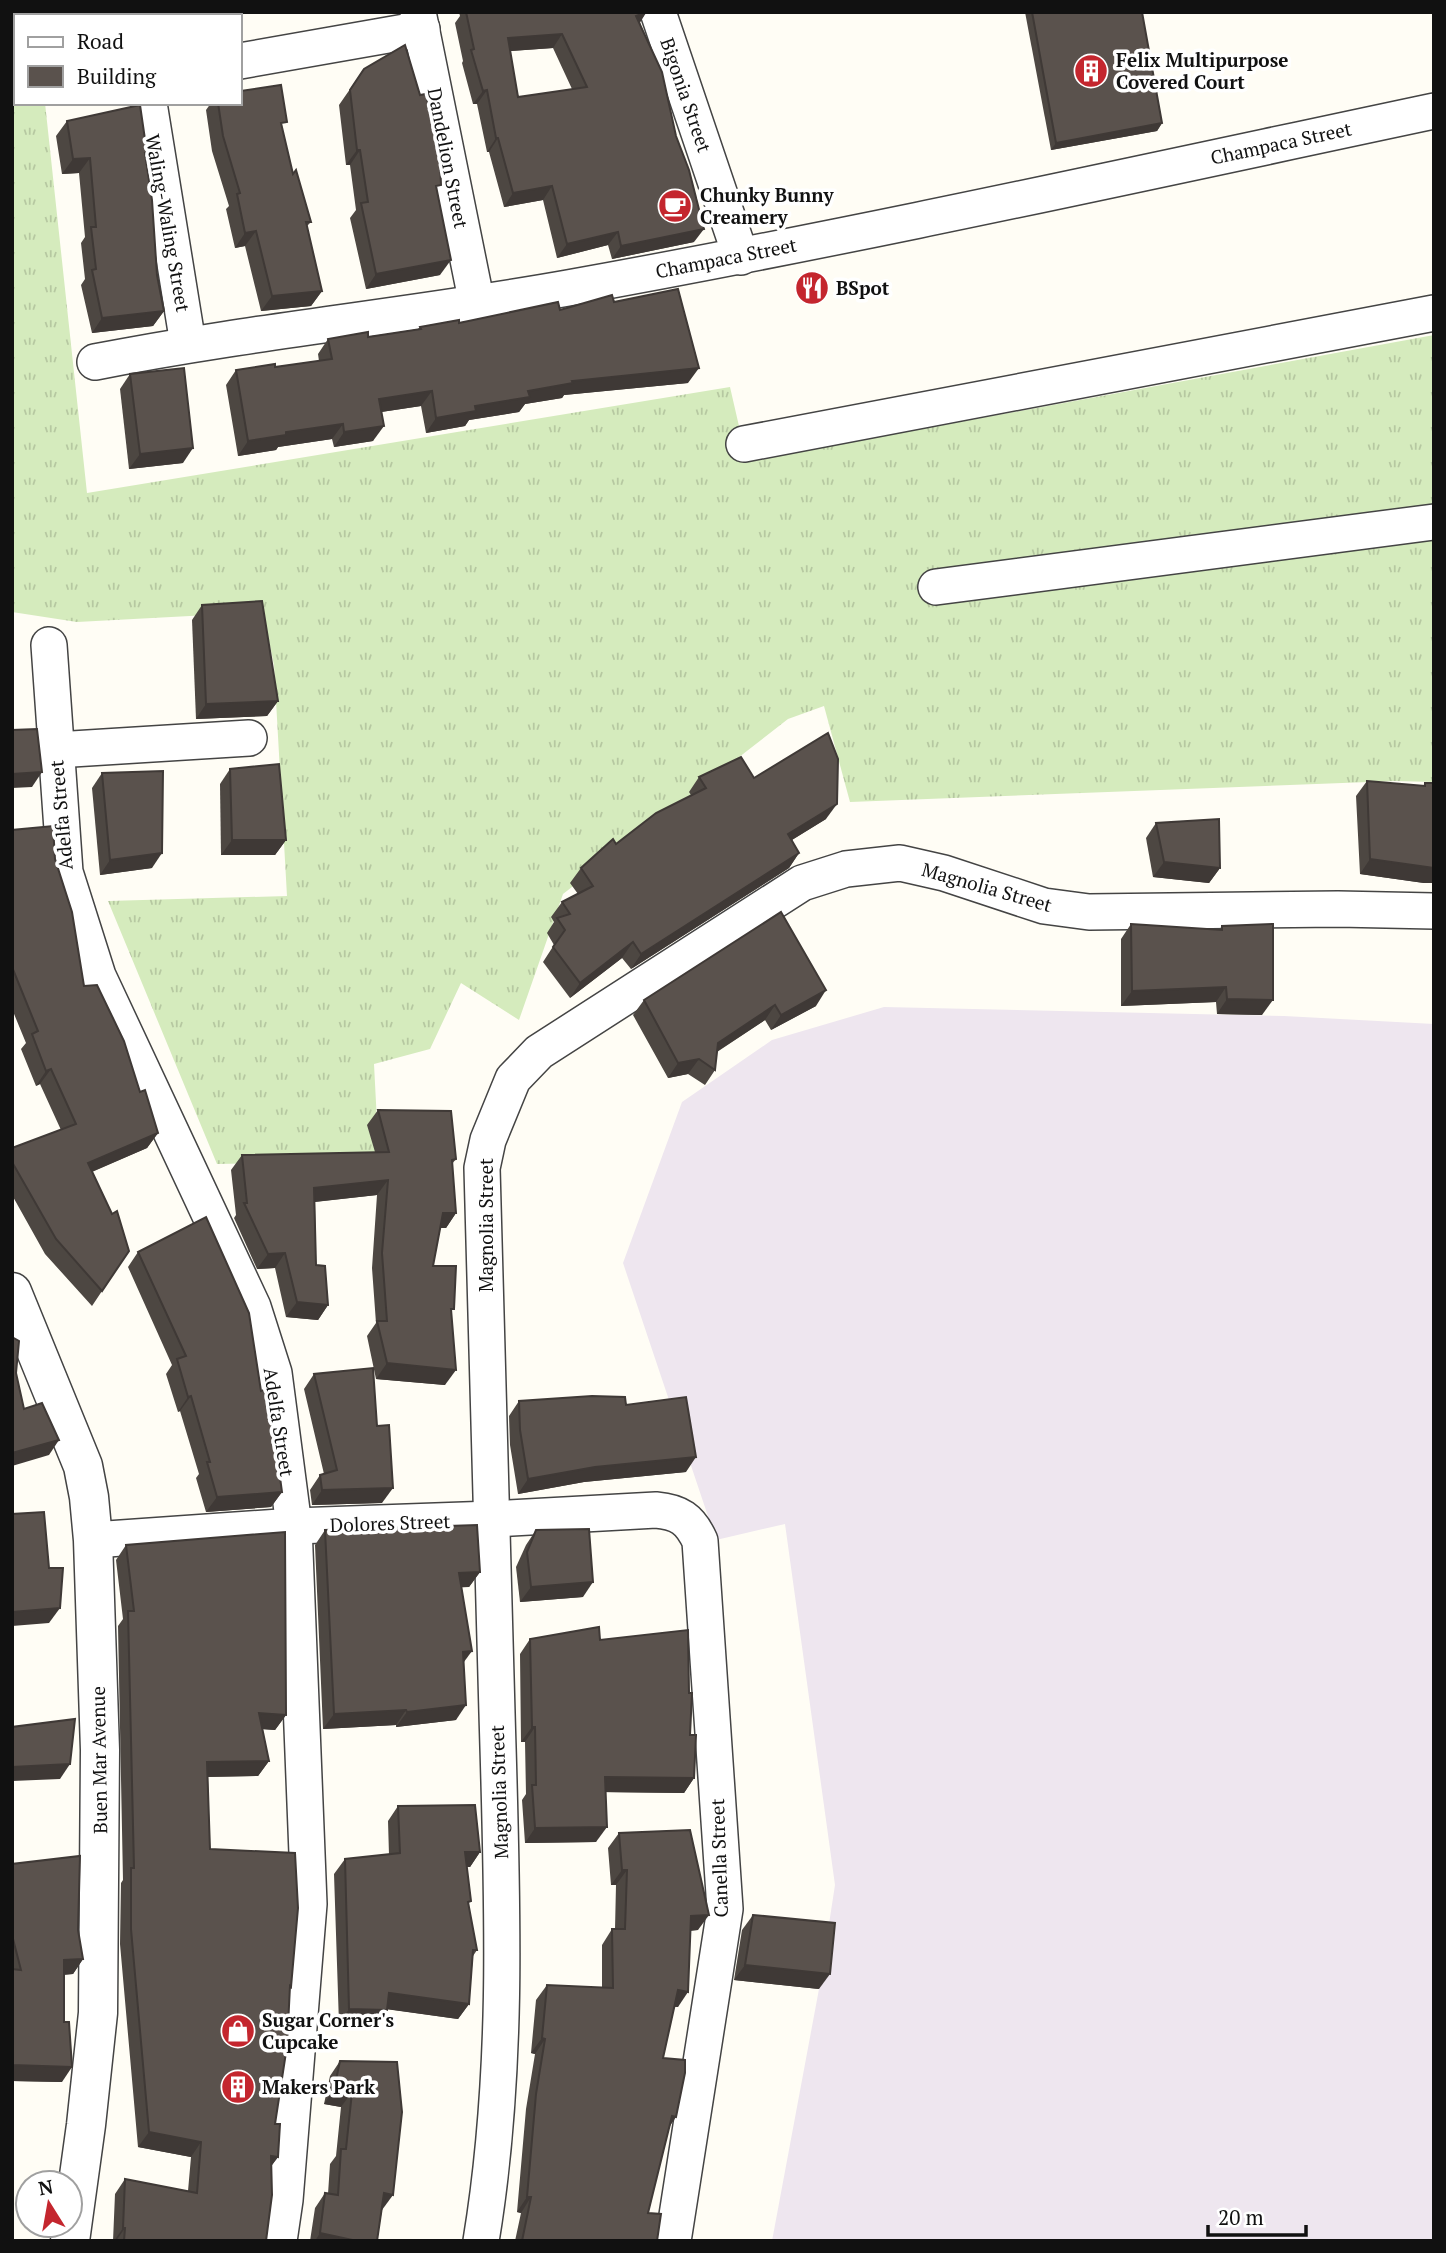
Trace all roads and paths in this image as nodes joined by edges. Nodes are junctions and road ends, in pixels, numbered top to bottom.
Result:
1 (658, 12) edge
2 (420, 20) edge
3 (242, 61) edge
4 (149, 105) edge
5 (1434, 111) edge
6 (741, 257) junction
7 (477, 304) junction
8 (1434, 313) edge
9 (188, 344) junction
10 (95, 362) dead end
11 (744, 444) dead end
12 (1434, 522) edge
13 (936, 587) dead end
14 (48, 645) dead end
15 (249, 738) dead end
16 (55, 750) junction
17 (1434, 911) edge
18 (12, 1292) edge
19 (686, 1518) joint
20 (492, 1519) junction
21 (294, 1526) junction
22 (93, 1540) junction
23 (69, 2241) edge
24 (279, 2241) edge
25 (481, 2241) edge
26 (673, 2241) edge

1 - 6 street, Bigonia Street
2 - 3 street
2 - 7 street, Dandelion Street
4 - 9 street, Waling-Waling Street
5 - 6 street, Champaca Street
6 - 7 street, Champaca Street
7 - 9 street, Champaca Street
8 - 11 street
9 - 10 street, Champaca Street
12 - 13 street
14 - 16 street, Adelfa Street
15 - 16 street
16 - 21 street, Adelfa Street
17 - 20 street, Magnolia Street
18 - 22 street, Buen Mar Avenue
19 - 20 street, Dolores Street
19 - 26 street, Canella Street
20 - 21 street, Dolores Street
20 - 25 street, Magnolia Street
21 - 22 street, Dolores Street
21 - 24 street, Adelfa Street
22 - 23 street, Buen Mar Avenue

